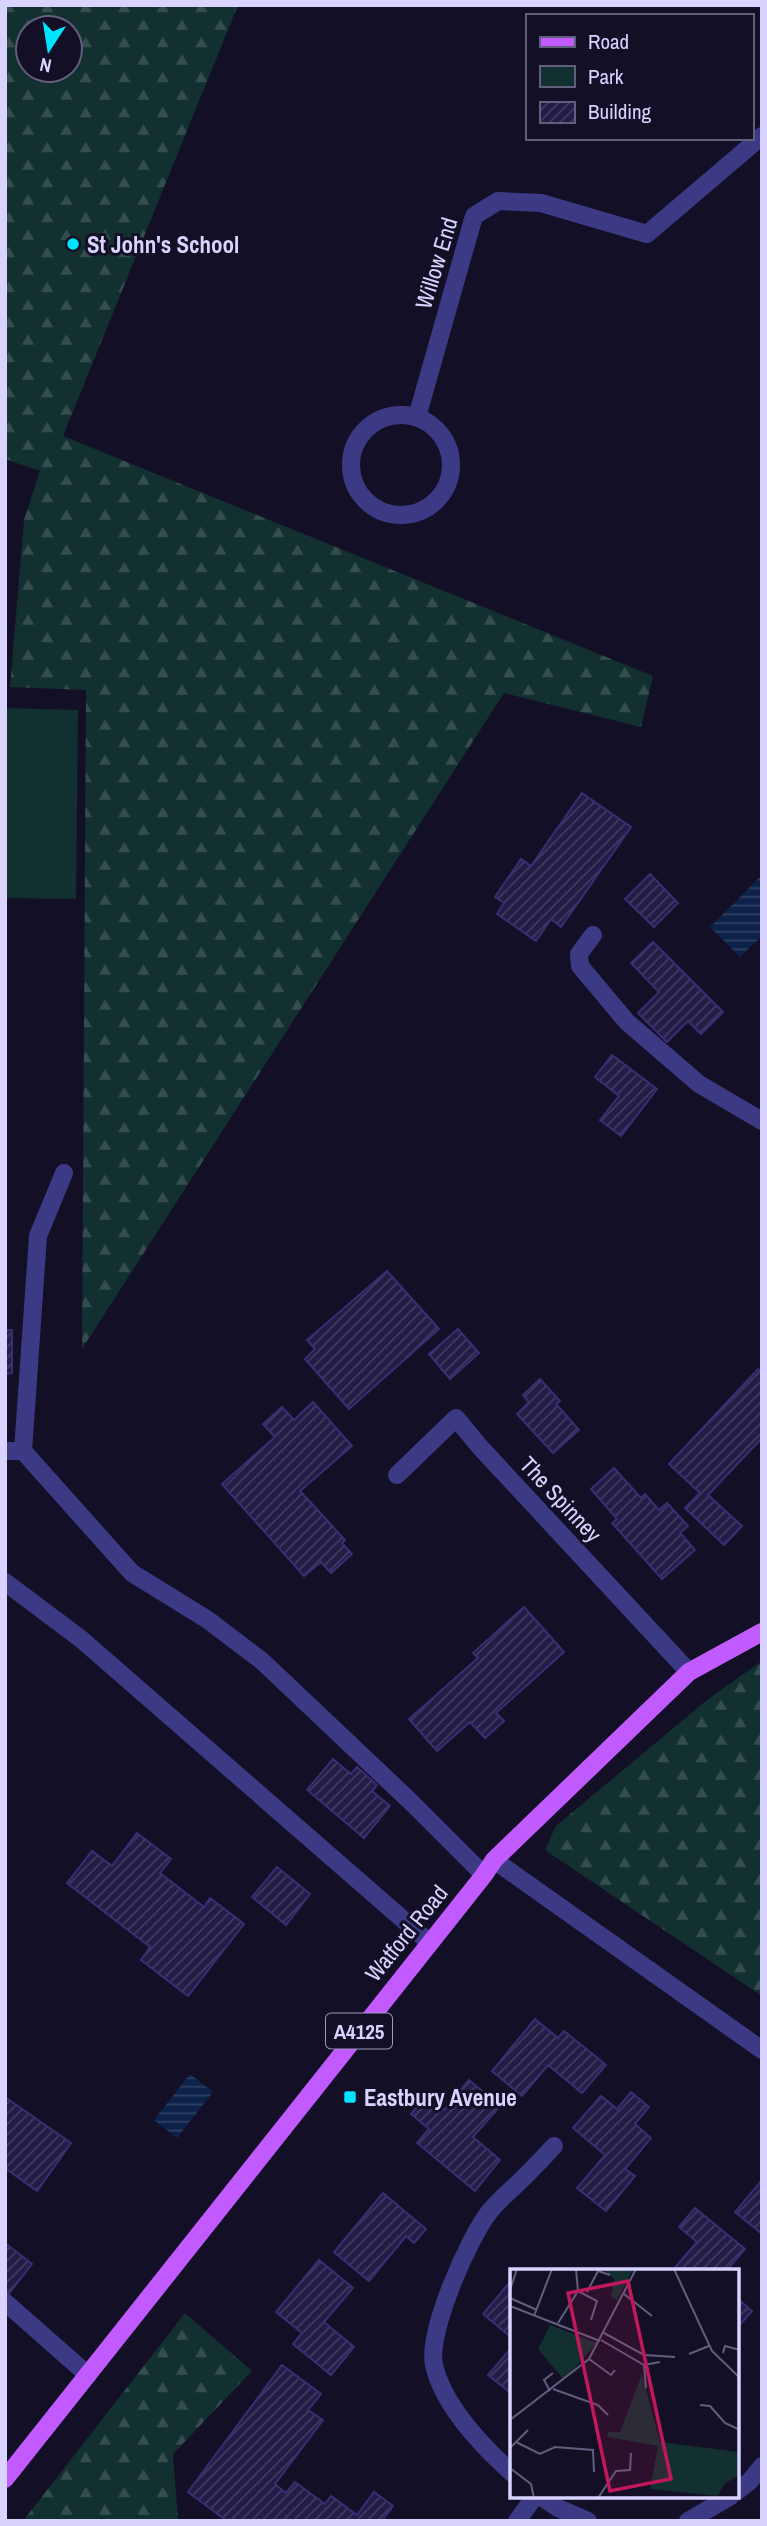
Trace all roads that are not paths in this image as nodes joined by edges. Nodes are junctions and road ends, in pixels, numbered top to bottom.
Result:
1 (762, 136) edge
2 (417, 417) junction
3 (593, 935) dead end
4 (762, 1121) edge
5 (64, 1173) dead end
6 (14, 1451) edge
7 (397, 1475) dead end
8 (5, 1582) edge
9 (762, 1632) edge
10 (689, 1672) junction
11 (494, 1860) junction
12 (484, 1875) junction
13 (430, 1943) junction
14 (762, 2050) edge
15 (554, 2146) dead end
16 (5, 2302) edge
17 (88, 2375) junction
18 (762, 2466) edge
19 (510, 2471) edge
20 (5, 2479) edge
21 (739, 2489) edge
22 (534, 2498) edge
23 (544, 2498) edge
24 (728, 2498) edge
25 (517, 2521) edge
26 (587, 2521) edge
27 (688, 2521) edge

1 - 2 street, Willow End
2 - 2 street
3 - 4 street
5 - 6 street
6 - 12 street
7 - 10 street, The Spinney
8 - 13 street
9 - 10 main road, Watford Road / A4125
10 - 11 main road, Watford Road / A4125
11 - 12 main road, Watford Road / A4125
11 - 14 street
12 - 13 main road, Watford Road / A4125
13 - 17 main road, Watford Road / A4125
15 - 19 street
16 - 17 street
17 - 20 main road, Watford Road / A4125
18 - 21 street
22 - 25 street
23 - 26 street
24 - 27 street

